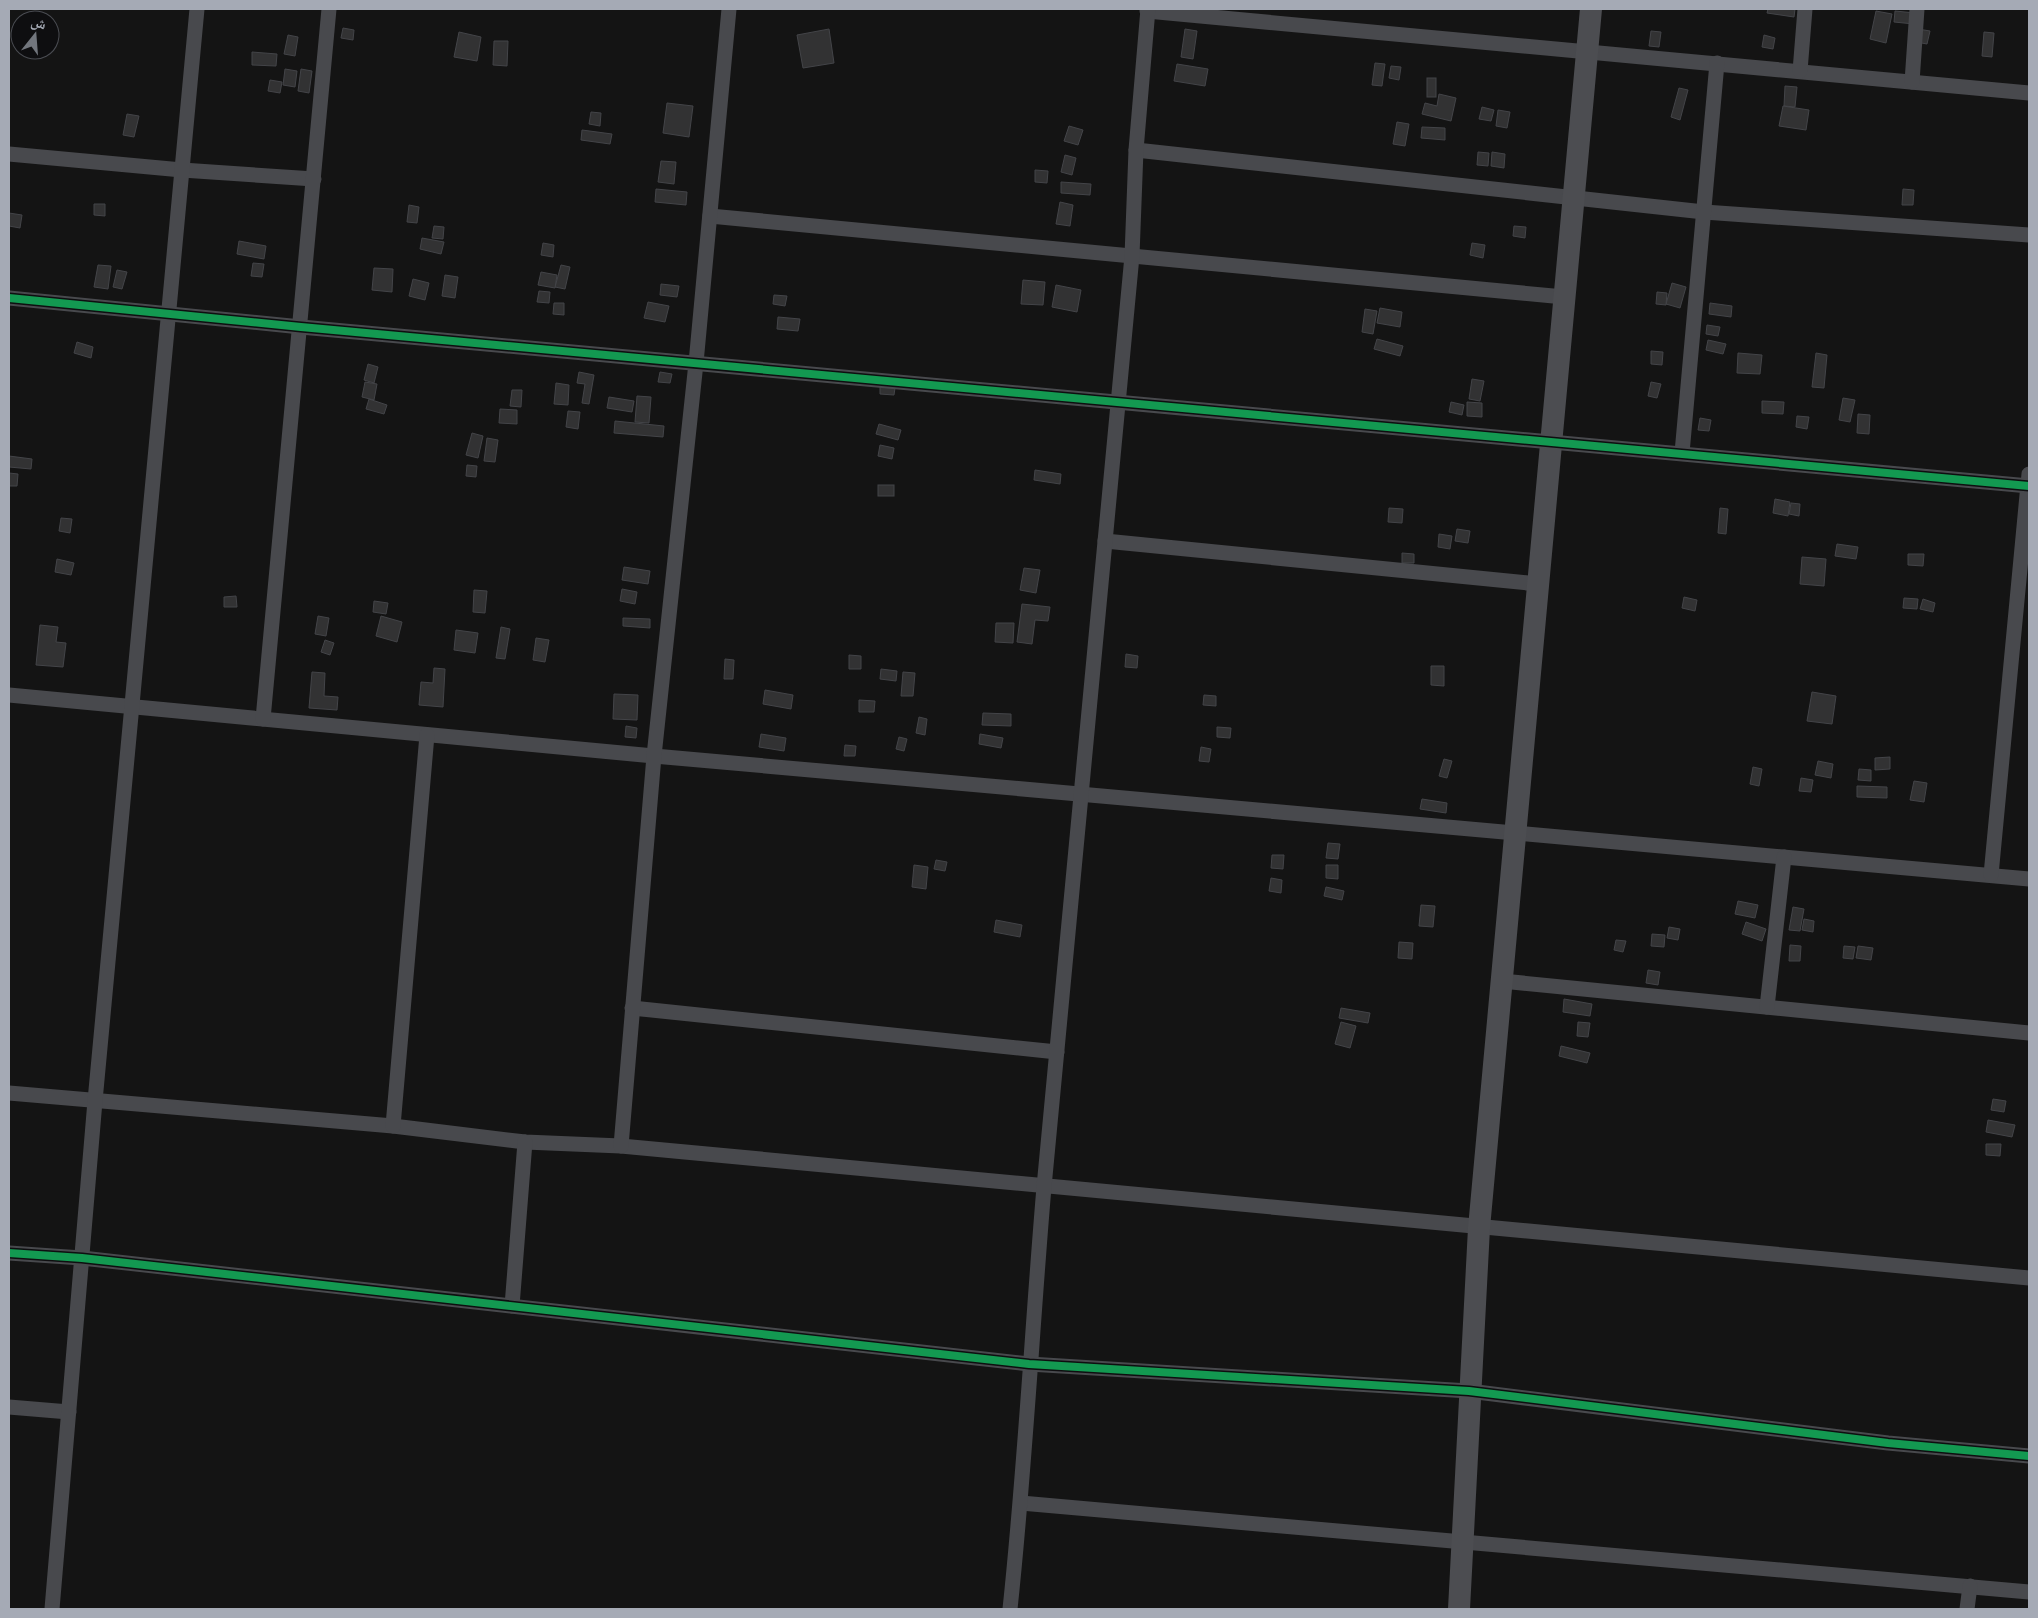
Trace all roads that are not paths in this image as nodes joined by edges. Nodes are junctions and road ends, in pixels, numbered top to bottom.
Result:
1 (197, 9) edge
2 (329, 9) edge
3 (728, 9) edge
4 (1591, 9) edge
5 (1805, 9) edge
6 (1917, 9) edge
7 (1148, 10) edge
8 (1587, 52) junction
9 (1717, 63) junction
10 (1800, 71) junction
11 (1912, 82) junction
12 (2029, 92) edge
13 (1136, 150) junction
14 (9, 154) edge
15 (182, 170) junction
16 (314, 180) junction
17 (1573, 196) junction
18 (1704, 212) junction
19 (710, 216) junction
20 (2029, 234) edge
21 (1132, 256) junction
22 (1564, 297) junction
23 (9, 298) edge
24 (169, 314) junction
25 (301, 327) junction
26 (696, 363) junction
27 (1118, 401) junction
28 (1551, 441) junction
29 (1682, 453) junction
30 (2029, 482) edge
31 (1105, 541) junction
32 (1538, 584) junction
33 (9, 695) edge
34 (133, 706) junction
35 (263, 719) junction
36 (427, 735) junction
37 (654, 756) junction
38 (1081, 794) junction
39 (1515, 835) junction
40 (1784, 857) junction
41 (1991, 875) junction
42 (2029, 879) edge
43 (1502, 980) junction
44 (1767, 1007) junction
45 (632, 1008) junction
46 (2029, 1034) edge
47 (1057, 1052) junction
48 (9, 1094) edge
49 (95, 1101) junction
50 (393, 1126) junction
51 (525, 1142) junction
52 (621, 1146) junction
53 (1044, 1186) junction
54 (1479, 1228) junction
55 (9, 1253) edge
56 (82, 1258) junction
57 (2029, 1278) edge
58 (512, 1306) junction
59 (1029, 1364) junction
60 (1469, 1391) junction
61 (9, 1407) edge
62 (69, 1412) junction
63 (2029, 1456) edge
64 (1021, 1503) junction
65 (1464, 1542) junction
66 (1970, 1586) junction
67 (2029, 1592) edge
68 (52, 1609) edge
69 (1010, 1609) edge
70 (1460, 1609) edge
71 (1967, 1609) edge

1 - 15 street
2 - 16 street
3 - 19 street
4 - 8 street
5 - 10 street
6 - 11 street
7 - 8 street
7 - 13 street
8 - 9 street
8 - 17 street
9 - 10 street
9 - 18 street
10 - 11 street
11 - 12 street
13 - 17 street
13 - 21 street
14 - 15 street
15 - 16 street
15 - 24 street
16 - 25 street
17 - 18 street
17 - 22 street
18 - 20 street
18 - 29 street
19 - 21 street
19 - 26 street
21 - 22 street
21 - 27 street
22 - 28 street
23 - 24 street
24 - 25 street
24 - 34 street
25 - 26 street
25 - 35 street
26 - 27 street
26 - 37 street
27 - 28 street
27 - 31 street
28 - 29 street
28 - 32 street
29 - 30 street
30 - 41 street
31 - 32 street
31 - 38 street
32 - 39 street
33 - 34 street
34 - 35 street
34 - 49 street
35 - 36 street
36 - 37 street
36 - 50 street
37 - 38 street
37 - 45 street
38 - 39 street
38 - 47 street
39 - 40 street
39 - 43 street
40 - 41 street
40 - 44 street
41 - 42 street
43 - 44 street
43 - 54 street
44 - 46 street
45 - 47 street
45 - 52 street
47 - 53 street
48 - 49 street
49 - 50 street
49 - 56 street
50 - 51 street
51 - 52 street
51 - 58 street
52 - 53 street
53 - 54 street
53 - 59 street
54 - 57 street
54 - 60 street
55 - 56 street
56 - 58 street
56 - 62 street
58 - 59 street
59 - 60 street
59 - 64 street
60 - 63 street
60 - 65 street
61 - 62 street
62 - 68 street
64 - 65 street
64 - 69 street
65 - 66 street
65 - 70 street
66 - 67 street
66 - 71 street

